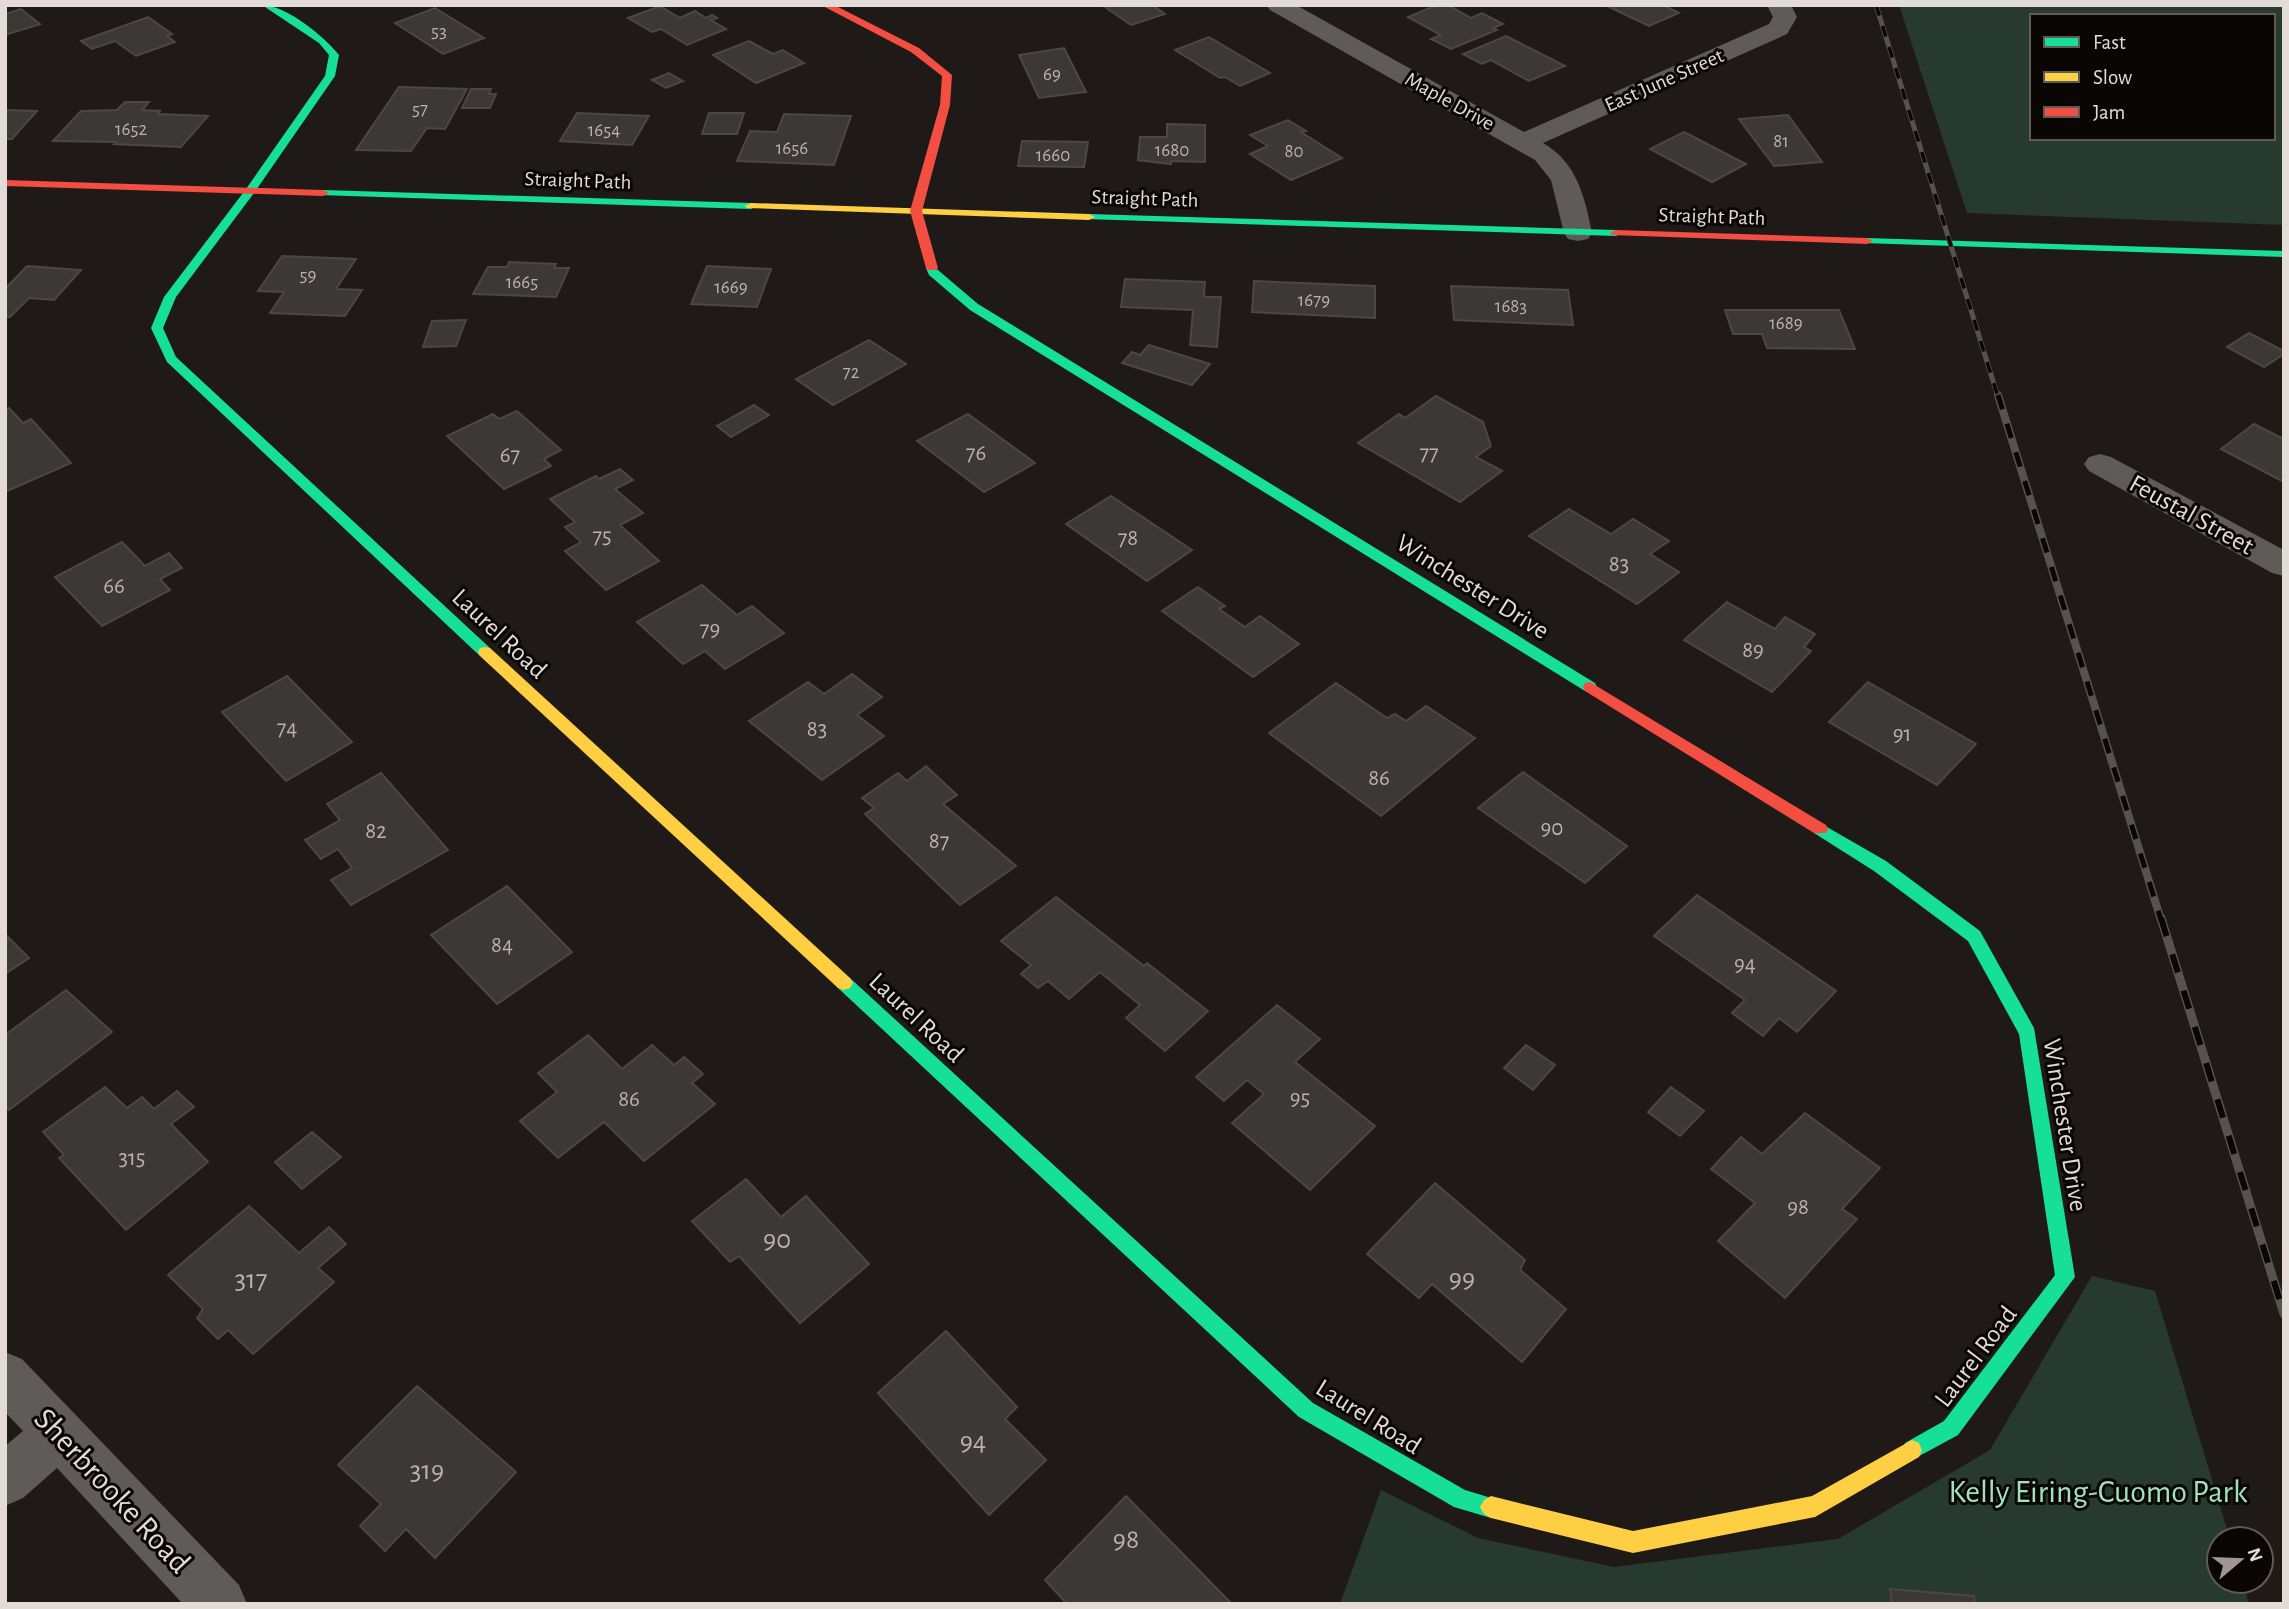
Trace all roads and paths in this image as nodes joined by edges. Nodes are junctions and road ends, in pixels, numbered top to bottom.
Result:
1 (268, 5) edge
2 (826, 5) edge
3 (1278, 5) edge
4 (1779, 5) edge
5 (1524, 142) junction
6 (5, 183) edge
7 (250, 191) junction
8 (916, 211) junction
9 (1577, 233) junction
10 (2284, 254) edge
11 (2099, 464) dead end
12 (2284, 565) edge
13 (2065, 1277) joint
14 (5, 1376) edge
15 (60, 1433) junction
16 (5, 1480) edge
17 (220, 1604) edge

1 - 7 street, Laurel Road
2 - 8 street
3 - 5 street, Maple Drive
4 - 5 street, East June Street
5 - 9 street, Maple Drive
6 - 7 street, Straight Path
7 - 8 street, Straight Path
7 - 13 street, Laurel Road
8 - 9 street, Straight Path
8 - 13 street, Winchester Drive
9 - 10 street, Straight Path
11 - 12 street, Feustal Street
14 - 15 street, Sherbrooke Road
15 - 16 street
15 - 17 street, Sherbrooke Road

